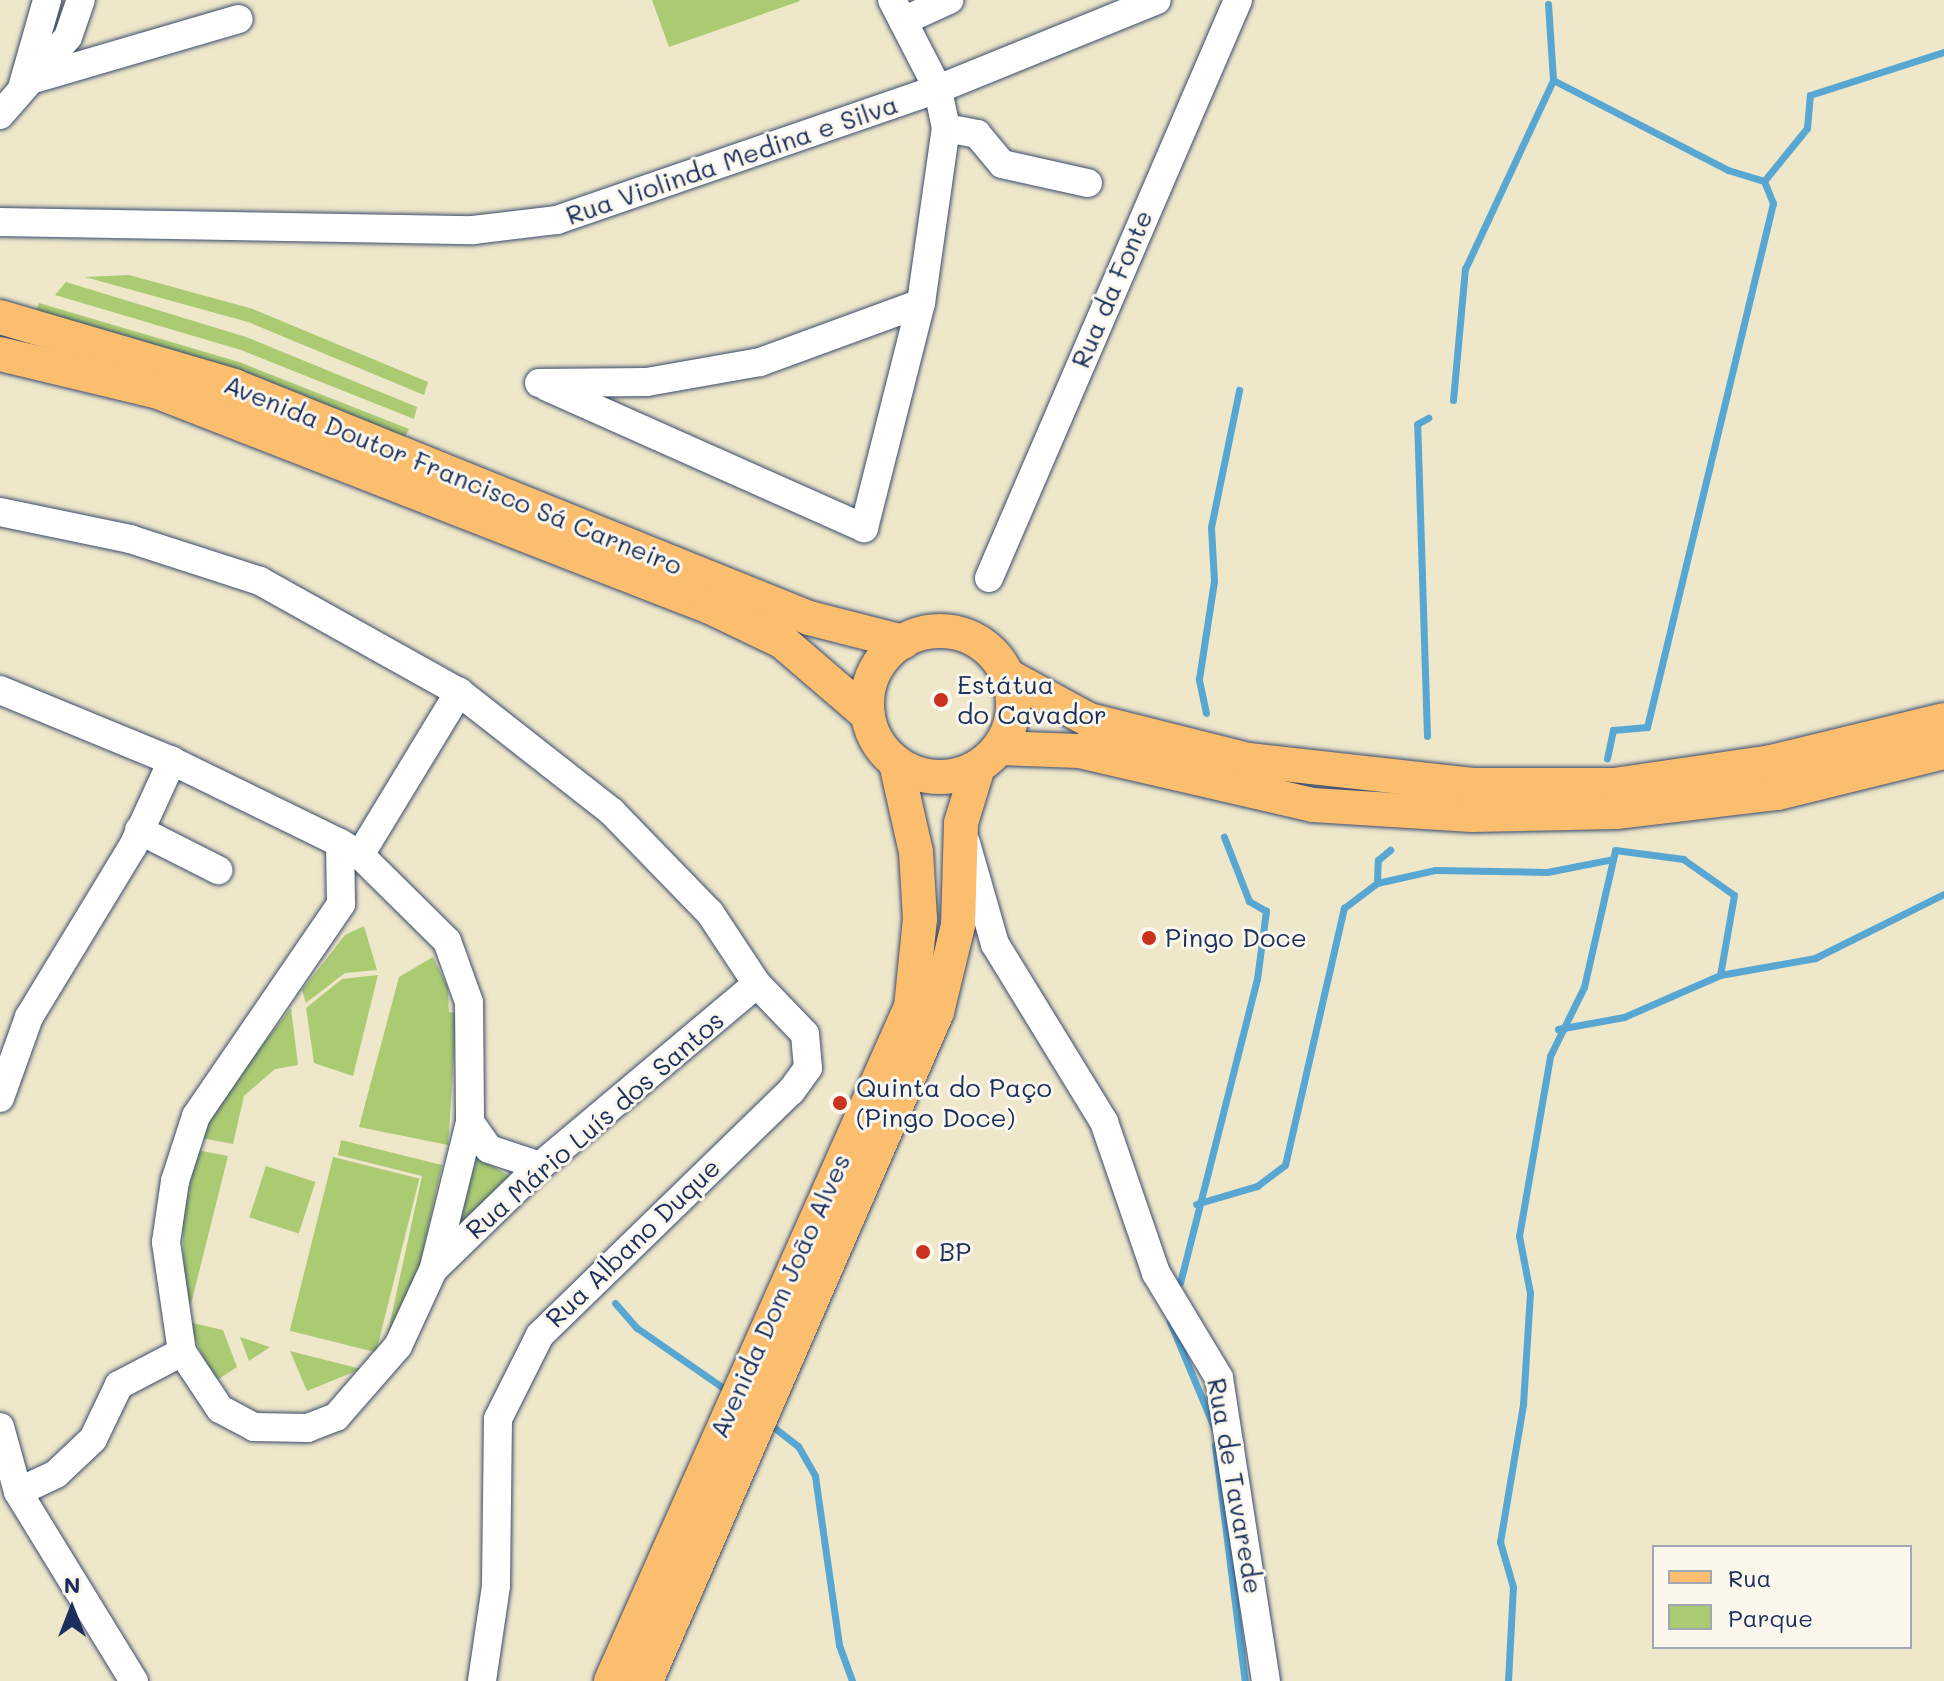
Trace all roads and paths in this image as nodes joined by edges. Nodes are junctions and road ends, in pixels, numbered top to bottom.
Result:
1 (47, 0) edge
2 (81, 0) edge
3 (949, 0) edge
4 (1157, 0) edge
5 (1238, 0) edge
6 (898, 11) edge
7 (239, 19) dead end
8 (30, 84) junction
9 (938, 89) junction
10 (0, 115) edge
11 (946, 128) junction
12 (1088, 183) dead end
13 (0, 222) edge
14 (921, 303) junction
15 (0, 317) edge
16 (0, 354) edge
17 (0, 512) edge
18 (989, 578) dead end
19 (903, 642) junction
20 (1008, 676) junction
21 (0, 690) edge
22 (459, 692) junction
23 (868, 715) junction
24 (1944, 720) edge
25 (1944, 752) edge
26 (989, 757) junction
27 (172, 761) junction
28 (896, 763) junction
29 (961, 823) junction
30 (139, 830) junction
31 (350, 849) junction
32 (218, 870) dead end
33 (757, 984) junction
34 (0, 1098) edge
35 (470, 1122) junction
36 (540, 1166) junction
37 (434, 1268) junction
38 (182, 1352) junction
39 (0, 1427) edge
40 (18, 1492) junction
41 (134, 1681) edge
42 (482, 1681) edge
43 (611, 1681) edge
44 (646, 1681) edge
45 (1266, 1681) edge

1 - 8 street
2 - 8 street
3 - 6 street
4 - 9 street, Rua Violinda Medina e Silva
5 - 18 street, Rua da Fonte
6 - 9 street
7 - 8 street
8 - 10 street
9 - 11 street
9 - 13 street, Rua Violinda Medina e Silva
11 - 12 street
11 - 14 street
14 - 14 street
15 - 19 main road, Avenida Doutor Francisco Sá Carneiro
16 - 23 main road, Avenida Doutor Francisco Sá Carneiro
17 - 22 street
19 - 20 main road
19 - 23 main road
20 - 24 main road
20 - 26 main road
21 - 27 street
22 - 31 street
22 - 33 street
23 - 28 main road
25 - 26 main road
26 - 28 main road
26 - 29 main road, Avenida Dom João Alves
27 - 30 street
27 - 31 street
28 - 43 main road, Avenida Dom João Alves
29 - 44 main road, Avenida Dom João Alves
29 - 45 street, Rua de Tavarede
30 - 32 street
30 - 34 street
31 - 35 street
31 - 38 street
33 - 36 street, Rua Mário Luís dos Santos
33 - 42 street, Rua Albano Duque
35 - 36 street
35 - 37 street
36 - 37 street, Rua Mário Luís dos Santos
37 - 38 street
38 - 40 street
39 - 40 street
40 - 41 street

